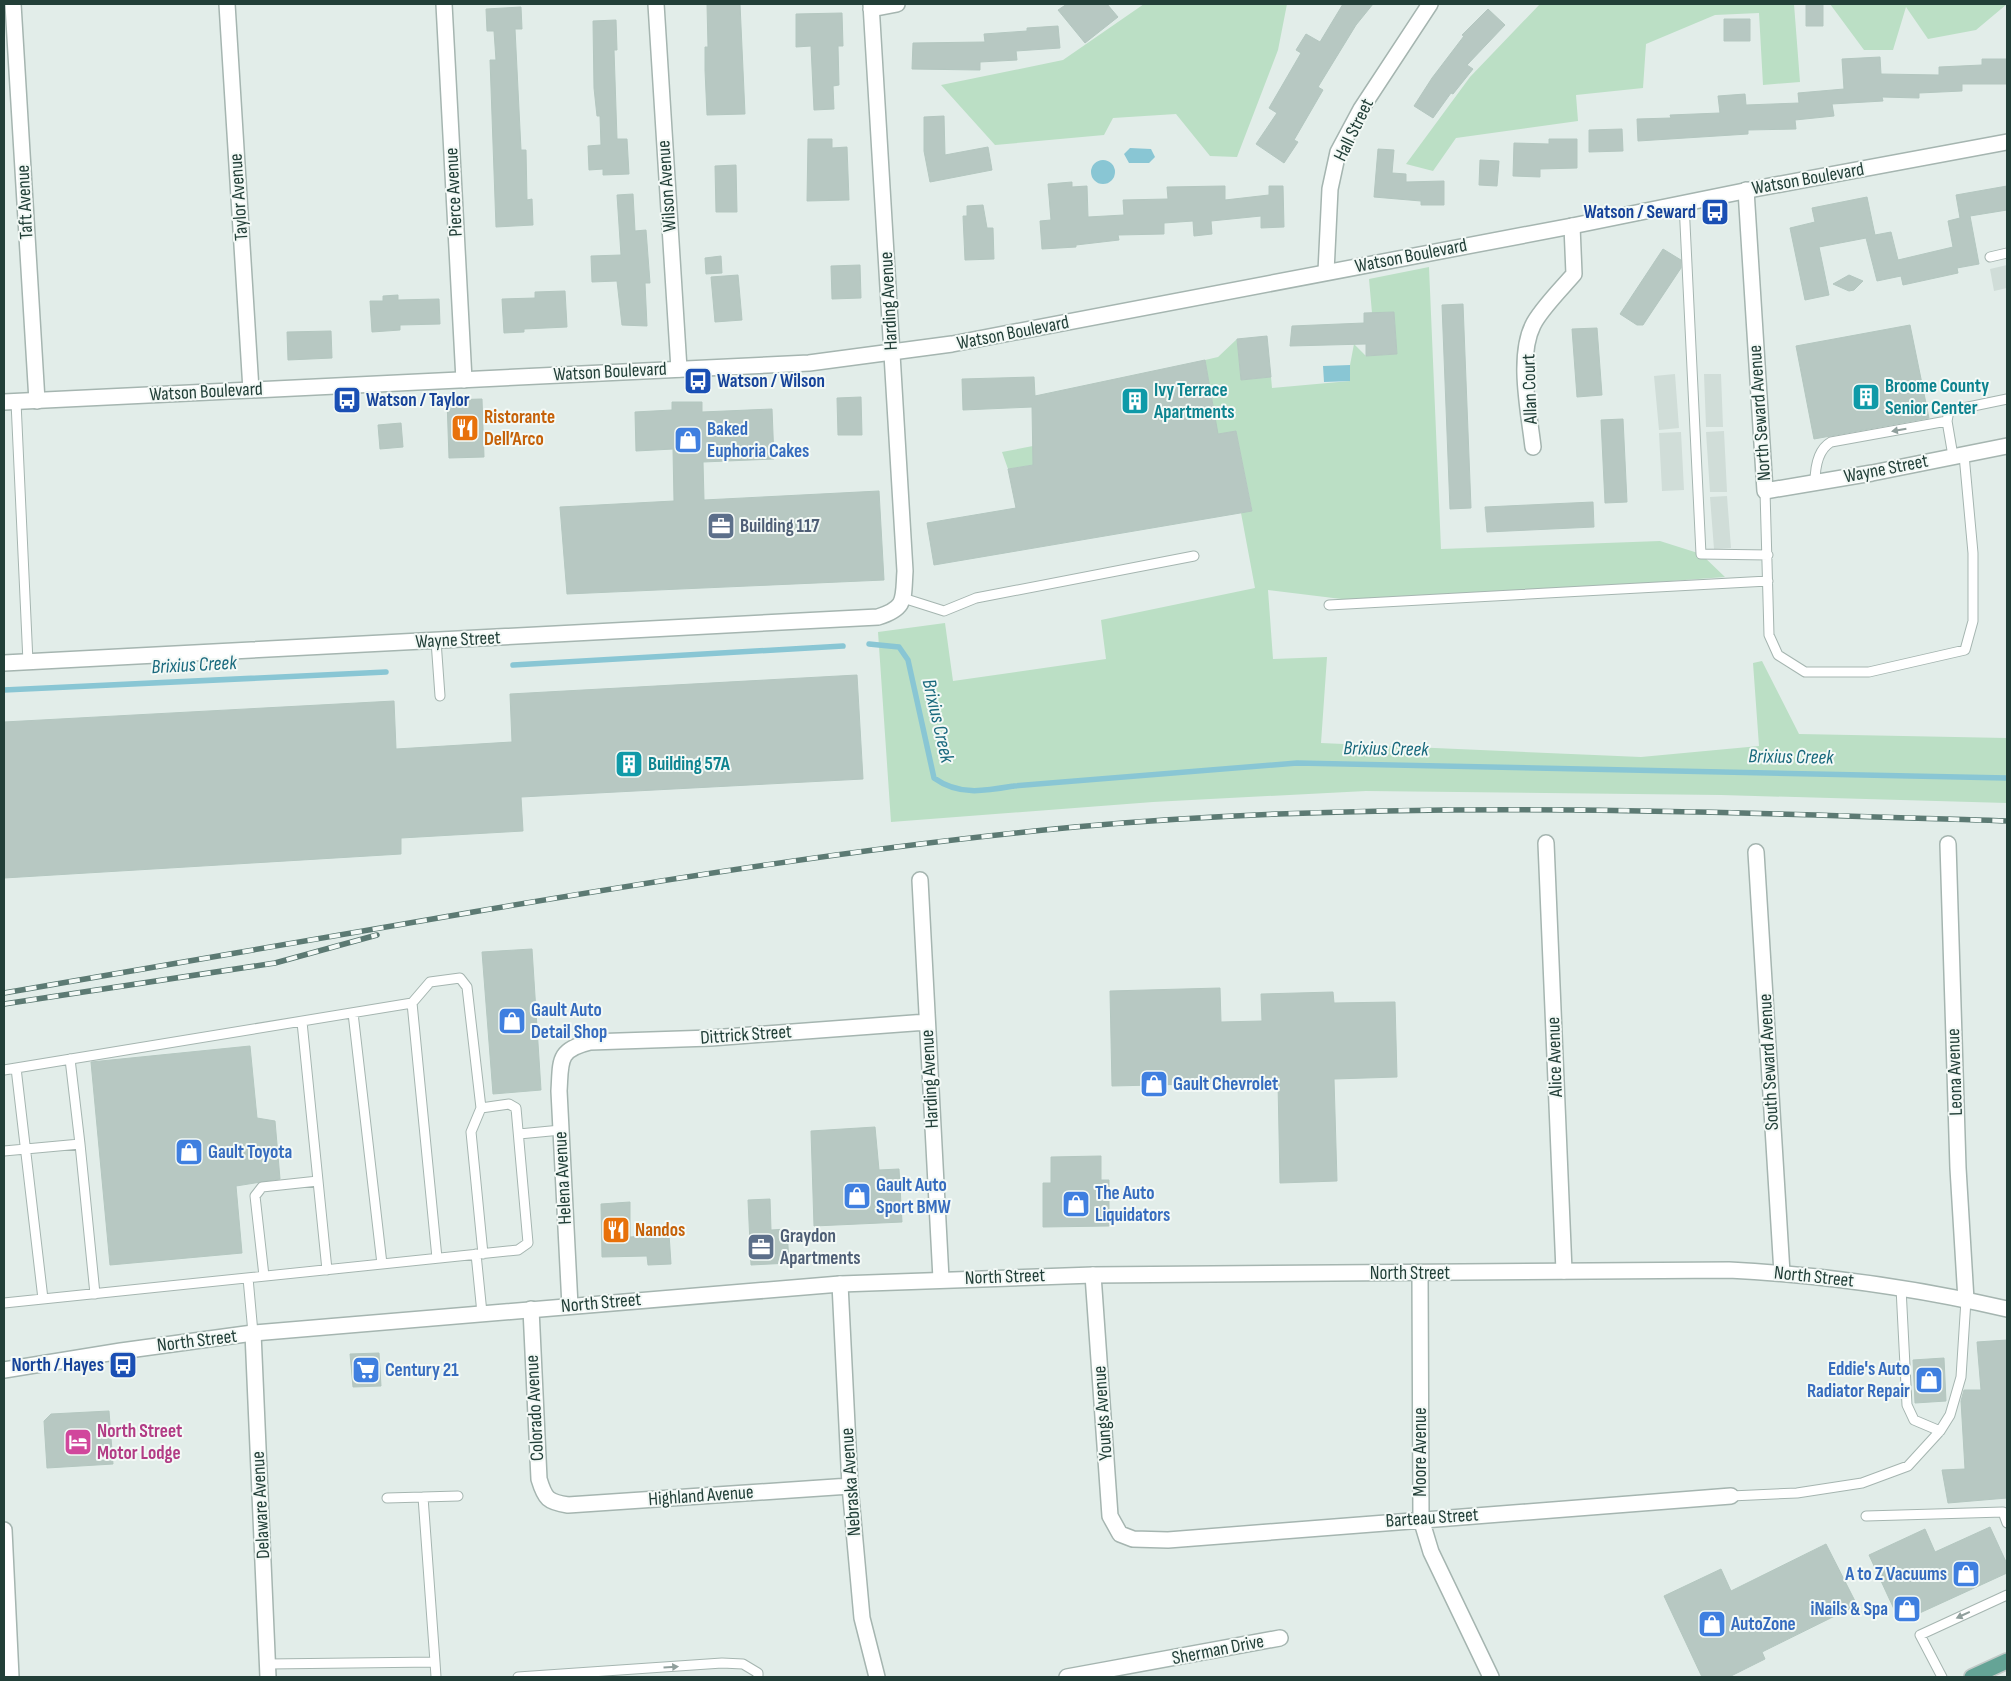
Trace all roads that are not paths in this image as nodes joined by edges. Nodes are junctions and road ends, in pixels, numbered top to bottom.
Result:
1 (13, 4) edge
2 (228, 4) edge
3 (444, 4) edge
4 (656, 4) edge
5 (897, 4) edge
6 (1430, 4) edge
7 (871, 6) edge
8 (2007, 142) edge
9 (1746, 190) junction
10 (1684, 203) junction
11 (1572, 226) junction
12 (2007, 253) edge
13 (1990, 257) dead end
14 (1326, 272) junction
15 (892, 354) junction
16 (679, 369) junction
17 (464, 380) junction
18 (251, 390) junction
19 (2007, 399) edge
20 (36, 401) junction
21 (10, 402) edge
22 (1947, 421) junction
23 (2007, 446) edge
24 (1533, 447) dead end
25 (1958, 456) junction
26 (1815, 483) junction
27 (1765, 491) junction
28 (1768, 554) junction
29 (1194, 556) dead end
30 (1768, 580) junction
31 (903, 598) junction
32 (1329, 605) dead end
33 (436, 641) junction
34 (28, 662) junction
35 (4, 663) edge
36 (440, 696) dead end
37 (1546, 843) dead end
38 (1948, 844) dead end
39 (1756, 852) dead end
40 (920, 880) dead end
41 (412, 1003) junction
42 (353, 1013) junction
43 (302, 1022) junction
44 (928, 1022) junction
45 (566, 1052) joint
46 (70, 1059) junction
47 (16, 1068) junction
48 (4, 1070) edge
49 (481, 1108) junction
50 (561, 1130) junction
51 (518, 1134) junction
52 (80, 1144) junction
53 (25, 1148) junction
54 (4, 1150) edge
55 (318, 1181) junction
56 (479, 1254) junction
57 (437, 1258) junction
58 (382, 1264) junction
59 (327, 1270) junction
60 (1564, 1271) junction
61 (1420, 1273) junction
62 (1782, 1273) junction
63 (1094, 1274) junction
64 (264, 1276) junction
65 (248, 1278) junction
66 (941, 1279) junction
67 (840, 1284) junction
68 (1901, 1288) junction
69 (95, 1294) junction
70 (43, 1299) junction
71 (1966, 1300) junction
72 (4, 1303) edge
73 (570, 1306) junction
74 (531, 1309) junction
75 (2007, 1309) edge
76 (482, 1313) junction
77 (253, 1334) junction
78 (4, 1370) edge
79 (1940, 1431) junction
80 (850, 1486) junction
81 (458, 1496) dead end
82 (1731, 1496) joint
83 (423, 1497) junction
84 (387, 1498) dead end
85 (553, 1502) joint
86 (1866, 1516) dead end
87 (1421, 1519) junction
88 (2007, 1523) edge
89 (4, 1530) edge
90 (1133, 1539) joint
91 (2007, 1595) edge
92 (1280, 1638) dead end
93 (2007, 1661) edge
94 (435, 1662) junction
95 (268, 1670) edge
96 (1987, 1674) edge
97 (11, 1677) edge
98 (436, 1677) edge
99 (518, 1677) edge
100 (758, 1677) edge
101 (877, 1677) edge
102 (1067, 1677) edge
103 (1491, 1677) edge
104 (1942, 1677) edge
105 (1972, 1677) edge

1 - 20 street, Taft Avenue
2 - 18 street, Taylor Avenue
3 - 17 street, Pierce Avenue
4 - 16 street, Wilson Avenue
5 - 7 street
6 - 14 street, Hall Street
7 - 15 street, Harding Avenue
8 - 9 street, Watson Boulevard
9 - 10 street, Watson Boulevard
9 - 27 street, North Seward Avenue
10 - 11 street, Watson Boulevard
10 - 28 lane
11 - 14 street, Watson Boulevard
11 - 24 street, Allan Court
12 - 13 lane
14 - 15 street, Watson Boulevard
15 - 16 street, Watson Boulevard
15 - 31 street, Harding Avenue
16 - 17 street, Watson Boulevard
17 - 18 street, Watson Boulevard
18 - 20 street, Watson Boulevard
19 - 22 lane
20 - 21 street, Watson Boulevard
21 - 34 lane
22 - 25 lane
22 -> 26 lane
23 - 25 street, Wayne Street
25 - 26 street, Wayne Street
25 - 30 lane, North Seward Avenue
26 - 27 street, Wayne Street
27 - 28 lane, North Seward Avenue
28 - 30 lane, North Seward Avenue
29 - 31 lane
30 - 32 lane
31 - 33 street, Wayne Street
33 - 34 street, Wayne Street
33 - 36 lane
34 - 35 street, Wayne Street
37 - 60 street, Alice Avenue
38 - 71 street, Leona Avenue
39 - 62 street, South Seward Avenue
40 - 44 street, Harding Avenue
41 - 42 lane
41 - 49 lane
41 - 57 lane
42 - 43 lane
42 - 58 lane
43 - 46 lane
43 - 55 lane
44 - 45 street, Dittrick Street
44 - 66 street, Harding Avenue
45 - 50 street, Helena Avenue
46 - 47 lane
46 - 52 lane
47 - 48 lane
47 - 53 lane
49 - 51 lane
49 - 56 lane
50 - 51 lane
50 - 73 street, Helena Avenue
51 - 56 lane
52 - 53 lane
52 - 69 lane
53 - 54 lane
53 - 70 lane
55 - 59 lane
55 - 64 lane
56 - 57 lane
56 - 76 lane
57 - 58 lane
58 - 59 lane
59 - 64 lane
60 - 61 street, North Street
60 - 62 street, North Street
61 - 63 street, North Street
61 - 87 street, Moore Avenue
62 - 68 street, North Street
63 - 66 street, North Street
63 - 90 street, Youngs Avenue
64 - 65 lane
65 - 69 lane
65 - 77 lane
66 - 67 street, North Street
67 - 73 street, North Street
67 - 80 street, Nebraska Avenue
68 - 71 street, North Street
68 - 79 lane
69 - 70 lane
70 - 72 lane
71 - 75 street, North Street
71 - 79 lane
73 - 74 street, North Street
74 - 76 street, North Street
74 - 85 street, Colorado Avenue
76 - 77 street, North Street
77 - 78 street, North Street
77 - 95 street, Delaware Avenue
79 - 82 lane
80 - 85 street, Highland Avenue
80 - 101 street, Nebraska Avenue
81 - 83 lane
82 - 87 street, Barteau Street
83 - 84 lane
83 - 94 lane
86 - 88 lane
87 - 90 street, Barteau Street
87 - 103 street, Moore Avenue
89 - 97 street
91 -> 104 lane
92 - 102 street, Sherman Drive
93 - 96 main road
94 - 95 lane
94 - 98 lane
96 - 105 main road
99 -> 100 lane

